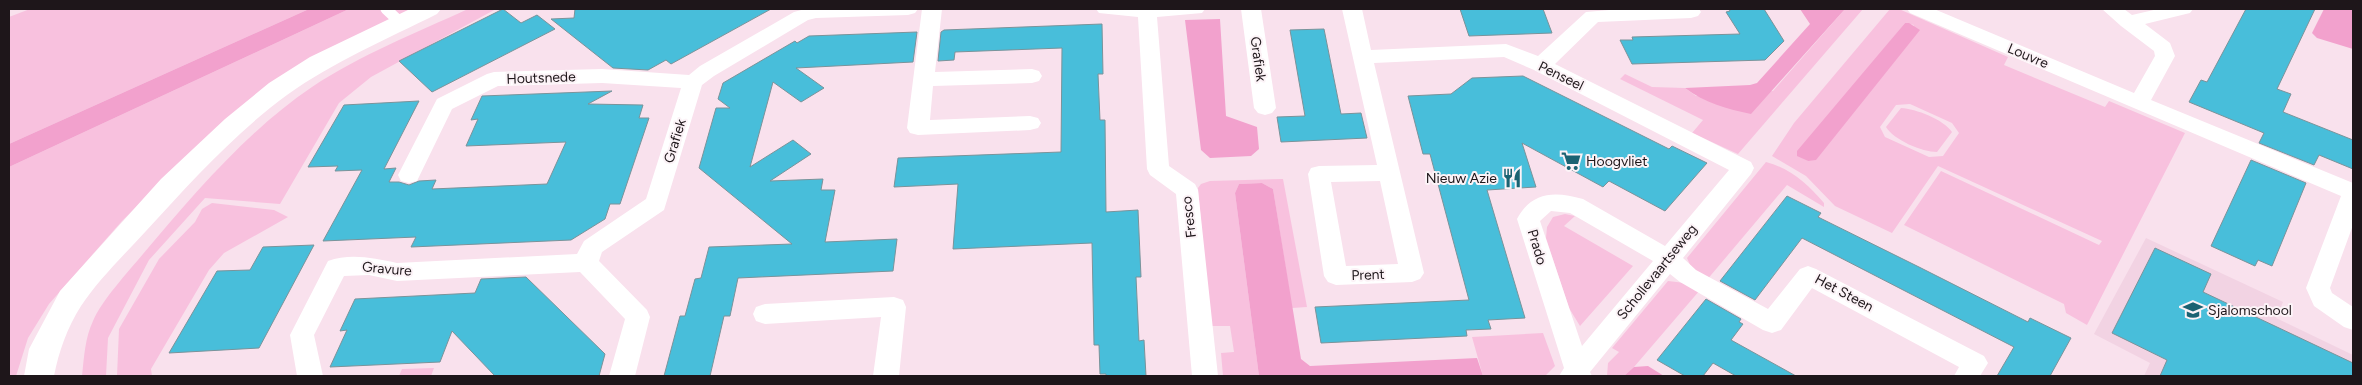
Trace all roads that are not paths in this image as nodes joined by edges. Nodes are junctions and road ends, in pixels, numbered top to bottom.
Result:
1 (430, 9) edge
2 (908, 9) edge
3 (932, 9) edge
4 (1106, 9) edge
5 (1195, 9) edge
6 (1251, 9) edge
7 (1352, 9) edge
8 (1689, 9) edge
9 (1917, 9) edge
10 (2112, 9) edge
11 (2183, 9) edge
12 (1147, 11) junction
13 (797, 12) edge
14 (393, 16) edge
15 (2128, 22) junction
16 (1364, 57) junction
17 (1541, 65) junction
18 (1032, 76) dead end
19 (924, 80) junction
20 (693, 82) junction
21 (2139, 103) junction
22 (1265, 108) dead end
23 (1030, 123) dead end
24 (1743, 168) joint
25 (1390, 173) junction
26 (409, 175) dead end
27 (2353, 194) edge
28 (1667, 258) junction
29 (586, 264) junction
30 (765, 314) dead end
31 (2353, 320) edge
32 (1576, 375) edge
33 (39, 376) edge
34 (310, 376) edge
35 (622, 376) edge
36 (886, 376) edge
37 (1205, 376) edge
38 (1967, 376) edge

1 - 14 main road
2 - 13 street
3 - 19 street
4 - 12 street
5 - 12 street
6 - 22 street, Grafiek
7 - 16 street, Prent
8 - 17 street
9 - 21 street, Louvre
10 - 15 street
11 - 15 street
12 - 37 street, Fresco
13 - 20 street
14 - 33 main road
15 - 21 street
16 - 17 street, Penseel
16 - 25 street, Prent
17 - 24 street, Penseel
18 - 19 street
19 - 23 street
20 - 26 street, Houtsnede
20 - 29 street, Grafiek
21 - 27 street, Louvre
24 - 28 street, Schollevaartseweg
25 - 25 street, Prent
27 - 31 street, Louvre
28 - 32 street, Schollevaartseweg
28 - 32 street, Prado
28 - 38 street, Het Steen
29 - 34 street, Gravure
29 - 35 street
30 - 36 street

